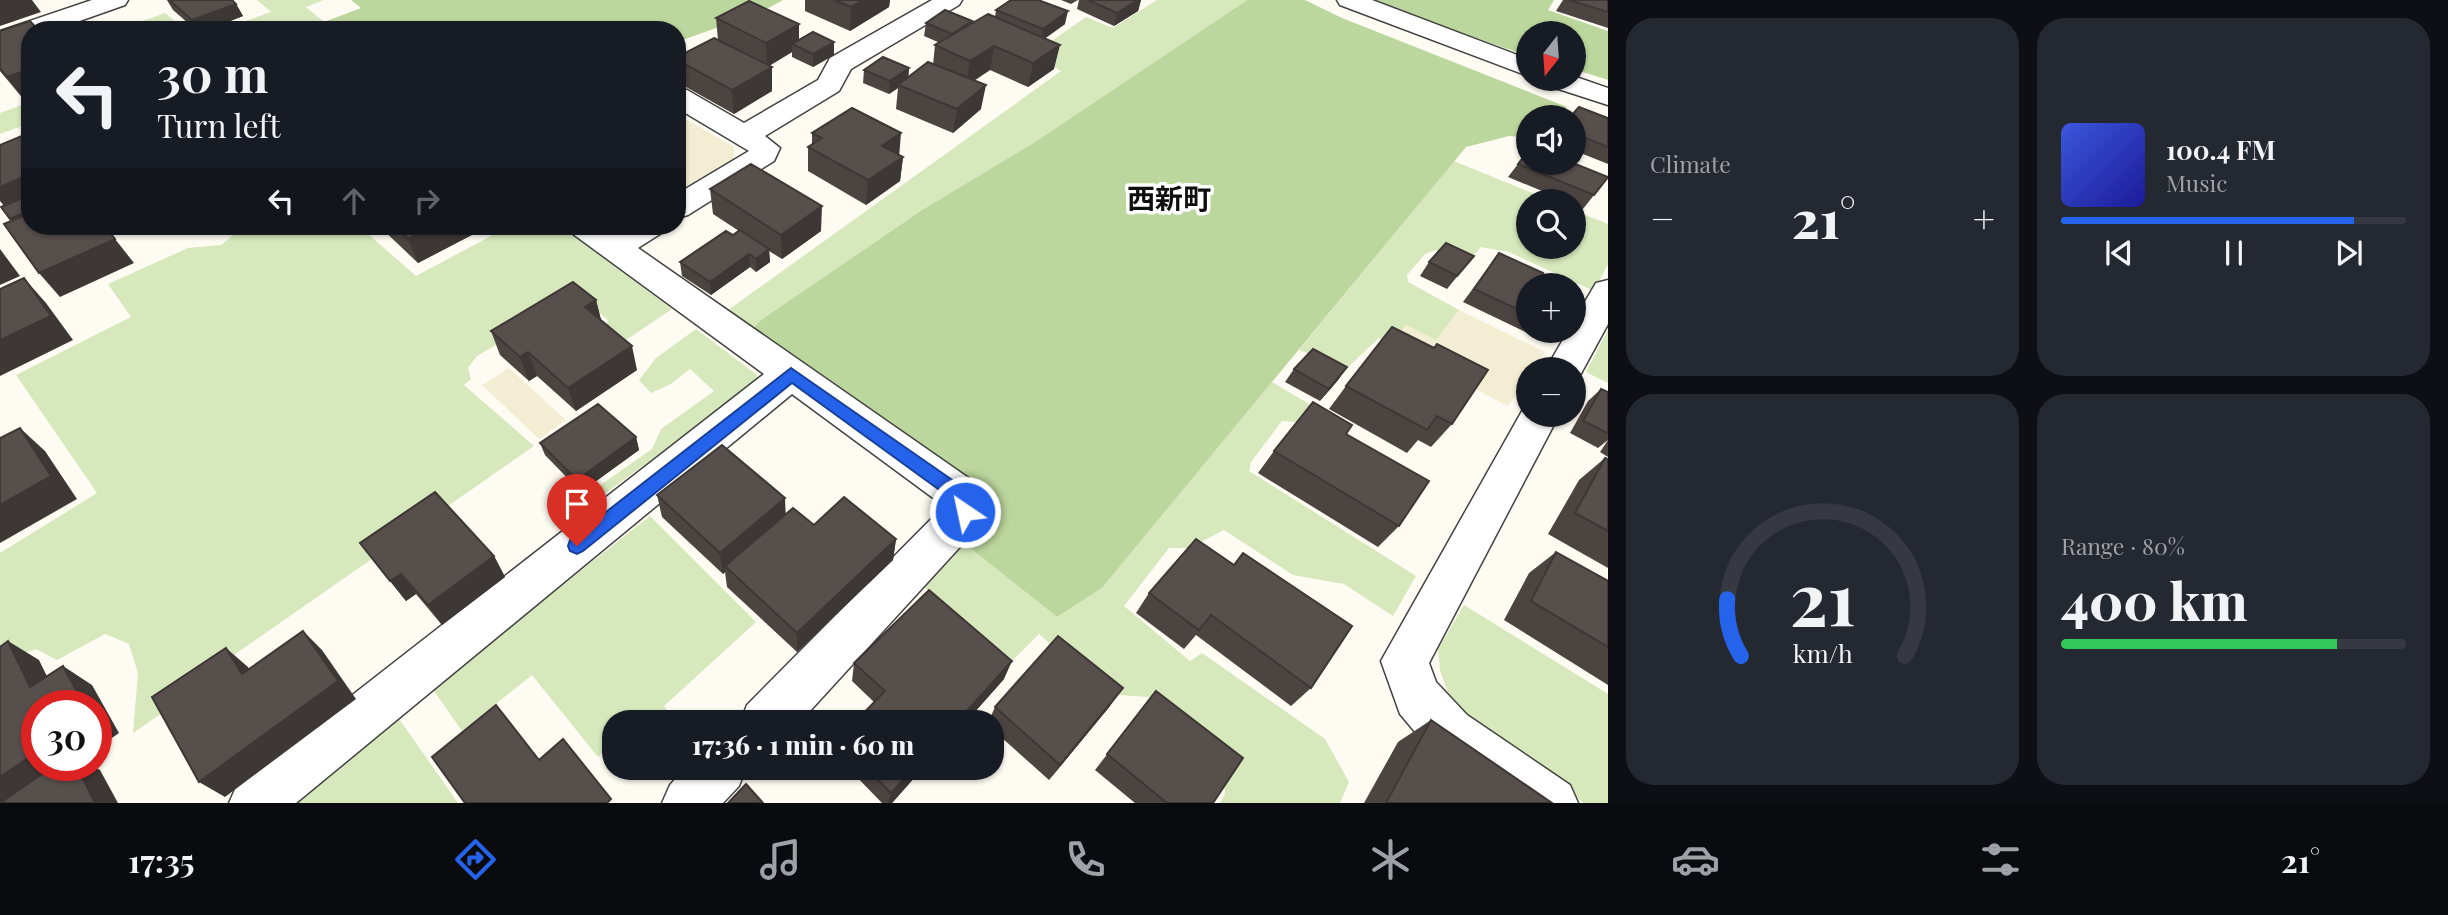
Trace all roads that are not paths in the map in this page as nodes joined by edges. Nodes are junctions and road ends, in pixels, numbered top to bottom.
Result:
1 (116, 0) edge
2 (950, 0) edge
3 (1349, 0) edge
4 (55, 21) edge
5 (21, 33) edge
6 (0, 40) edge
7 (1516, 63) edge
8 (1586, 89) edge
9 (1608, 97) edge
10 (686, 101) edge
11 (744, 136) junction
12 (686, 202) edge
13 (599, 237) edge
14 (1608, 292) edge
15 (1573, 357) edge
16 (791, 374) junction
17 (1534, 427) edge
18 (777, 710) edge
19 (710, 780) edge
20 (255, 803) edge
21 (688, 803) edge
22 (1552, 803) edge

1 - 4 street
2 - 11 street
3 - 7 street
5 - 6 street
8 - 9 street
10 - 11 street
11 - 12 street
13 - 16 street
14 - 15 street
16 - 18 street
16 - 20 street
17 - 22 street
19 - 21 street

